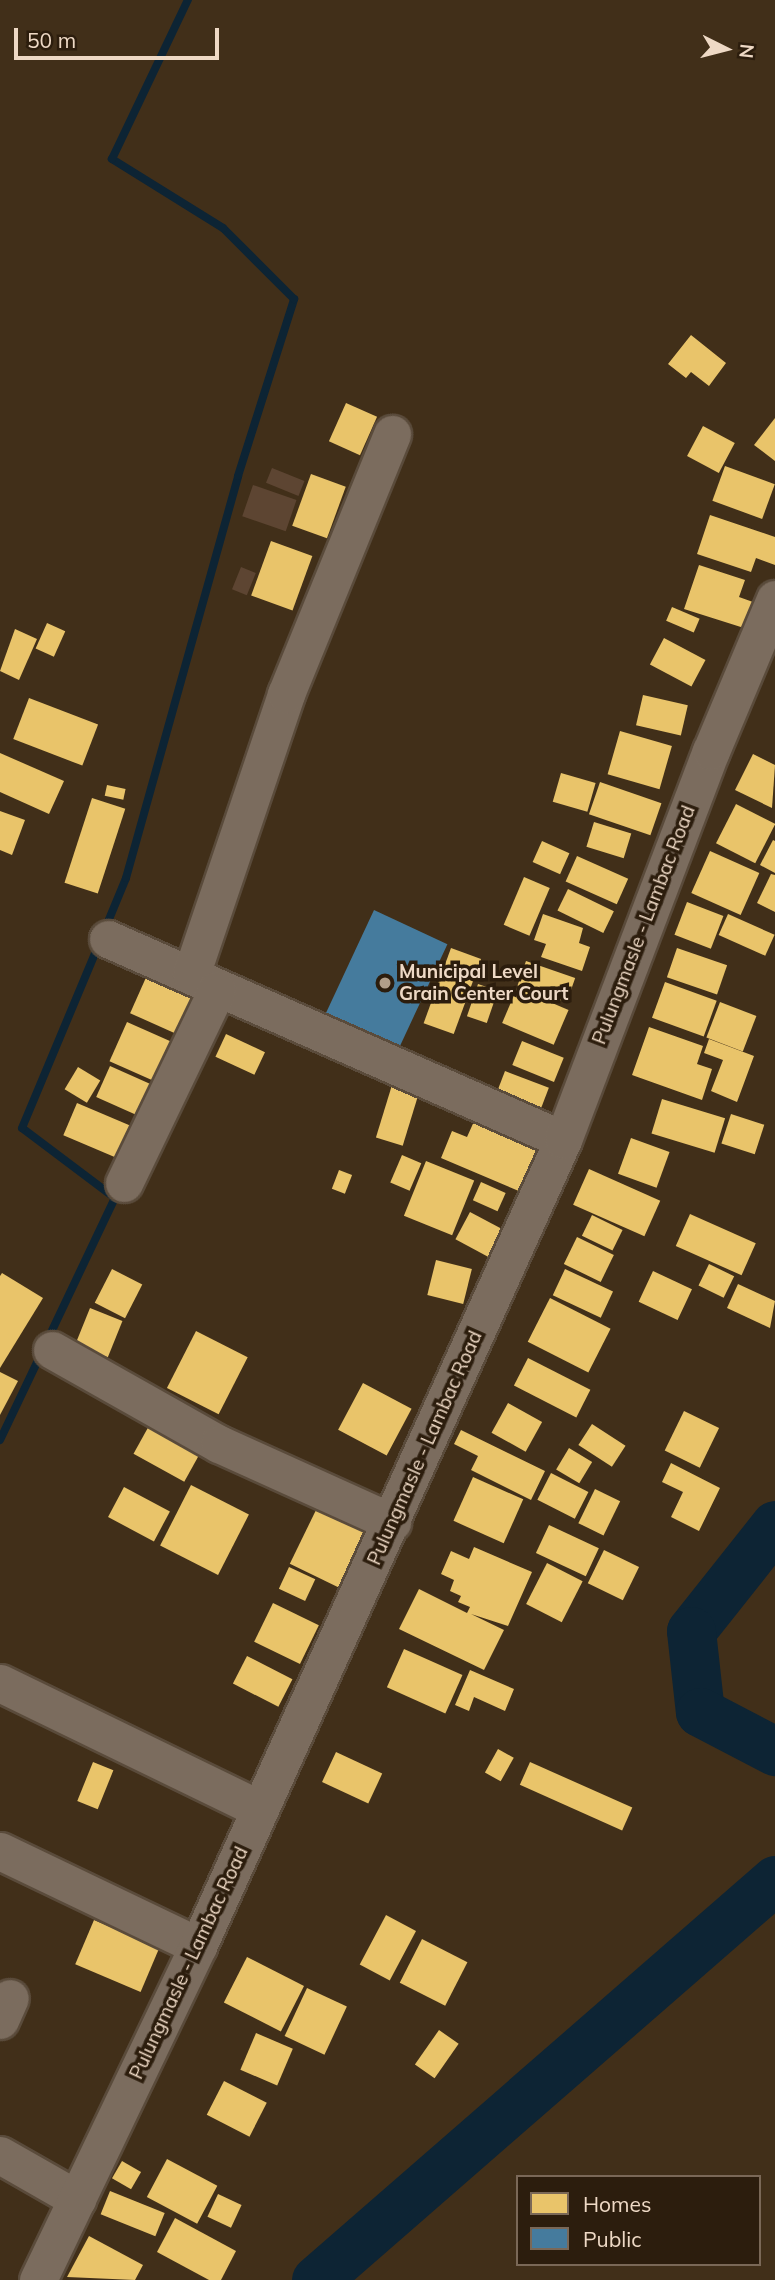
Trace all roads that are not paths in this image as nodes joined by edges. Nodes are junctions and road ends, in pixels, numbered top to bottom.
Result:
1 (392, 434) dead end
2 (775, 600) edge
3 (108, 939) dead end
4 (204, 983) junction
5 (563, 1140) junction
6 (124, 1183) dead end
7 (51, 1350) dead end
8 (392, 1522) junction
9 (0, 1683) edge
10 (260, 1809) junction
11 (0, 1851) edge
12 (198, 1946) junction
13 (0, 2155) edge
14 (77, 2199) junction
15 (38, 2280) edge

1 - 4 street
2 - 5 street, Pulungmasle - Lambac Road
3 - 4 street
4 - 5 street
4 - 6 street
5 - 8 street, Pulungmasle - Lambac Road
7 - 8 street
8 - 10 street, Pulungmasle - Lambac Road
9 - 10 street
10 - 12 street, Pulungmasle - Lambac Road
11 - 12 street
12 - 14 street, Pulungmasle - Lambac Road
13 - 14 street
14 - 15 street, Pulungmasle - Lambac Road

